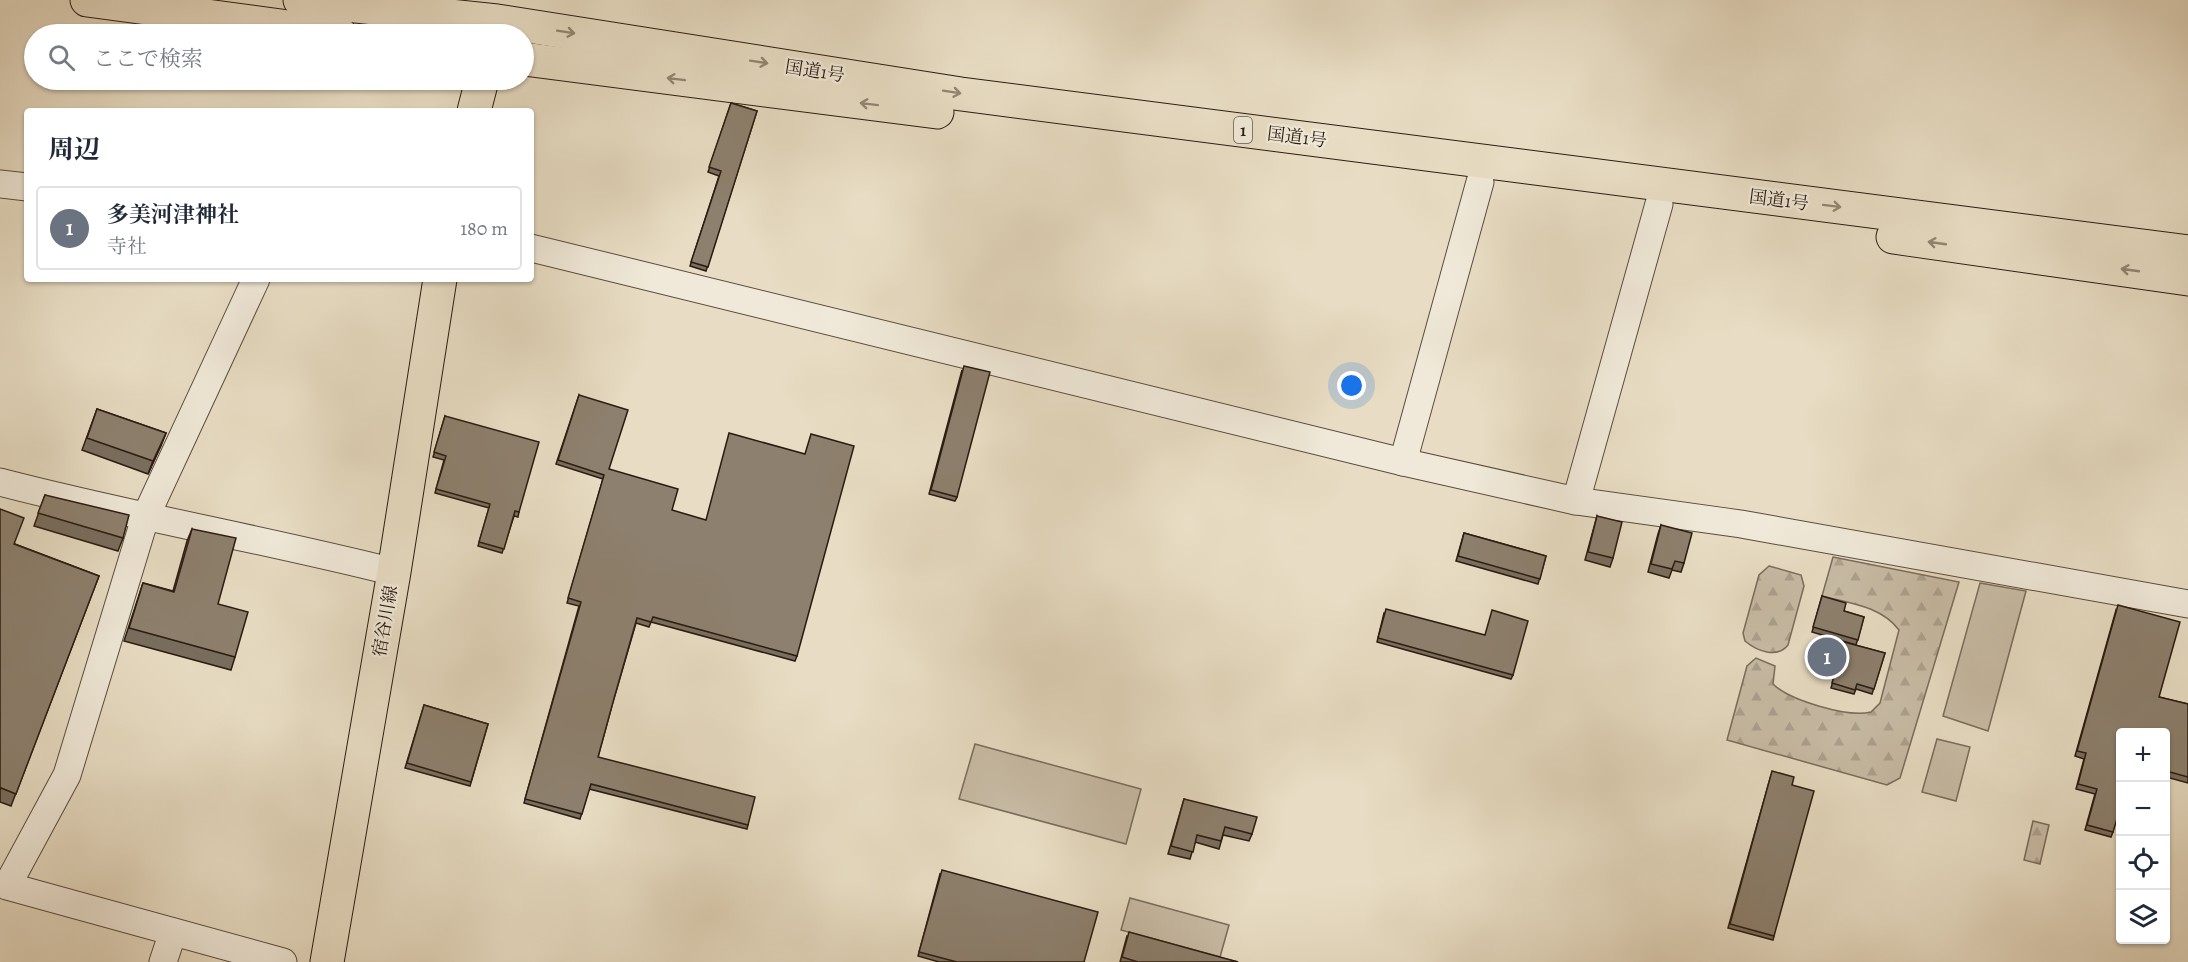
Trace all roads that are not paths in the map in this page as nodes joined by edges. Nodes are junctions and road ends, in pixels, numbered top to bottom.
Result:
1 (87, 0) edge
2 (300, 0) edge
3 (497, 18) edge
4 (266, 24) edge
5 (534, 24) edge
6 (534, 24) edge
7 (534, 60) edge
8 (479, 90) edge
9 (475, 108) edge
10 (1480, 182) junction
11 (0, 184) edge
12 (24, 187) edge
13 (1659, 204) junction
14 (534, 249) edge
15 (2188, 252) edge
16 (2188, 279) edge
17 (255, 282) edge
18 (440, 282) edge
19 (1403, 462) junction
20 (0, 482) edge
21 (1576, 501) junction
22 (145, 518) junction
23 (394, 572) junction
24 (2188, 604) edge
25 (4, 892) edge
26 (173, 932) junction
27 (164, 962) edge
28 (283, 962) edge
29 (327, 962) edge

1 - 4 main road
2 - 3 main road, 国道1号 / 1
3 -> 5 main road, 国道1号 / 1
6 -> 15 main road, 国道1号 / 1
10 -> 7 main road, 国道1号 / 1
8 - 9 main road
10 - 13 main road, 国道1号 / 1
10 - 19 street
11 - 12 street
16 -> 13 main road, 国道1号 / 1
13 - 21 street
14 - 19 street
17 - 22 street
18 - 23 main road, 宿谷川線
19 - 21 street
20 - 22 street
21 - 24 street
22 - 23 street
22 - 25 street
23 - 29 main road, 宿谷川線
25 - 26 street
26 - 27 street
26 - 28 street

